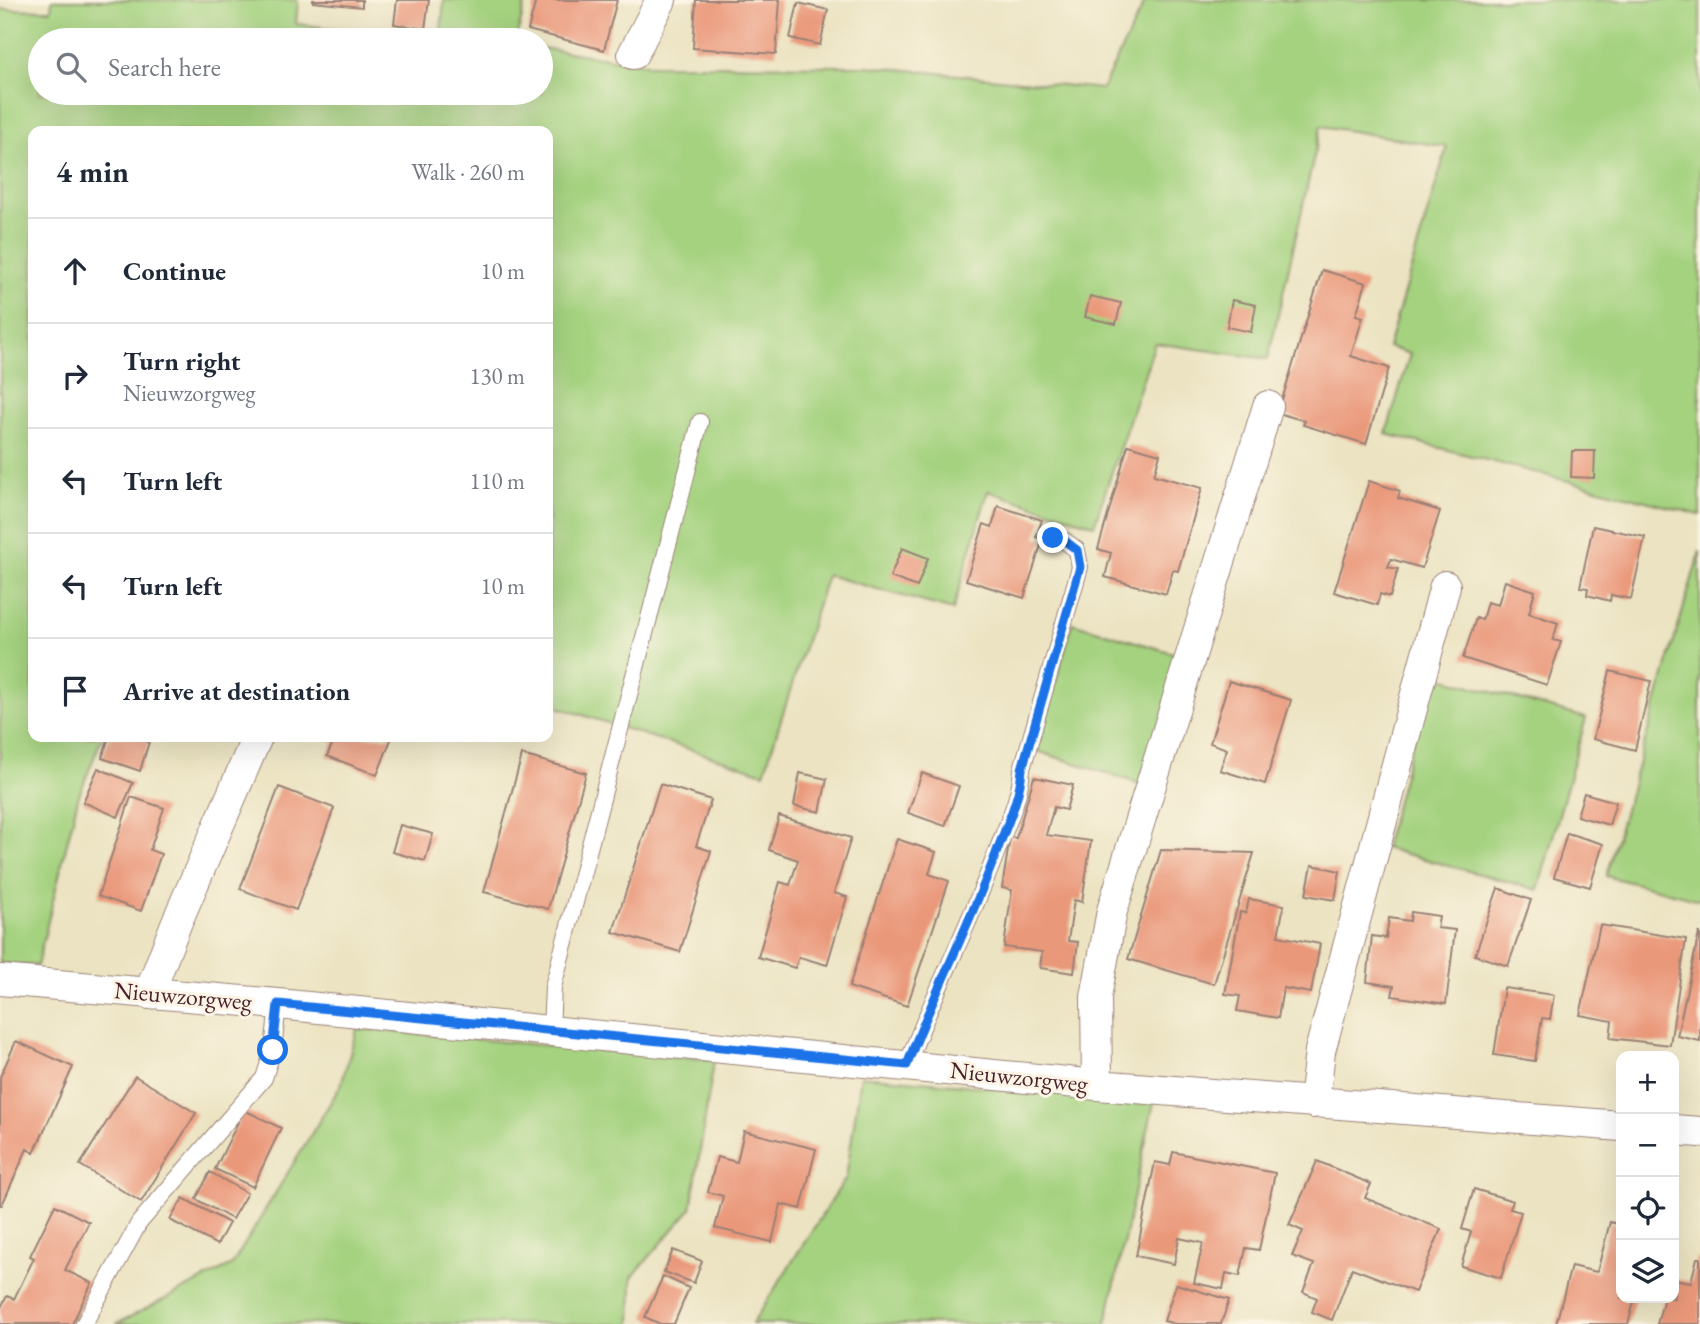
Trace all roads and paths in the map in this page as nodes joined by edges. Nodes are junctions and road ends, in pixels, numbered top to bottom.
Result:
1 (662, 0) edge
2 (633, 54) dead end
3 (1268, 406) dead end
4 (700, 422) dead end
5 (1053, 538) dead end
6 (1445, 586) dead end
7 (255, 742) edge
8 (0, 980) edge
9 (149, 993) junction
10 (278, 1004) junction
11 (551, 1031) junction
12 (907, 1065) junction
13 (1097, 1085) junction
14 (1314, 1103) junction
15 (1616, 1126) edge
16 (1679, 1130) edge
17 (1700, 1132) edge
18 (84, 1324) edge

1 - 2 street
3 - 13 street
4 - 11 lane
5 - 12 lane
6 - 14 street
7 - 9 street
8 - 9 street, Nieuwzorgweg
9 - 10 street, Nieuwzorgweg
10 - 11 street, Nieuwzorgweg
10 - 18 lane
11 - 12 street, Nieuwzorgweg
12 - 13 street, Nieuwzorgweg
13 - 14 street, Nieuwzorgweg
14 - 15 street, Nieuwzorgweg
16 - 17 street

